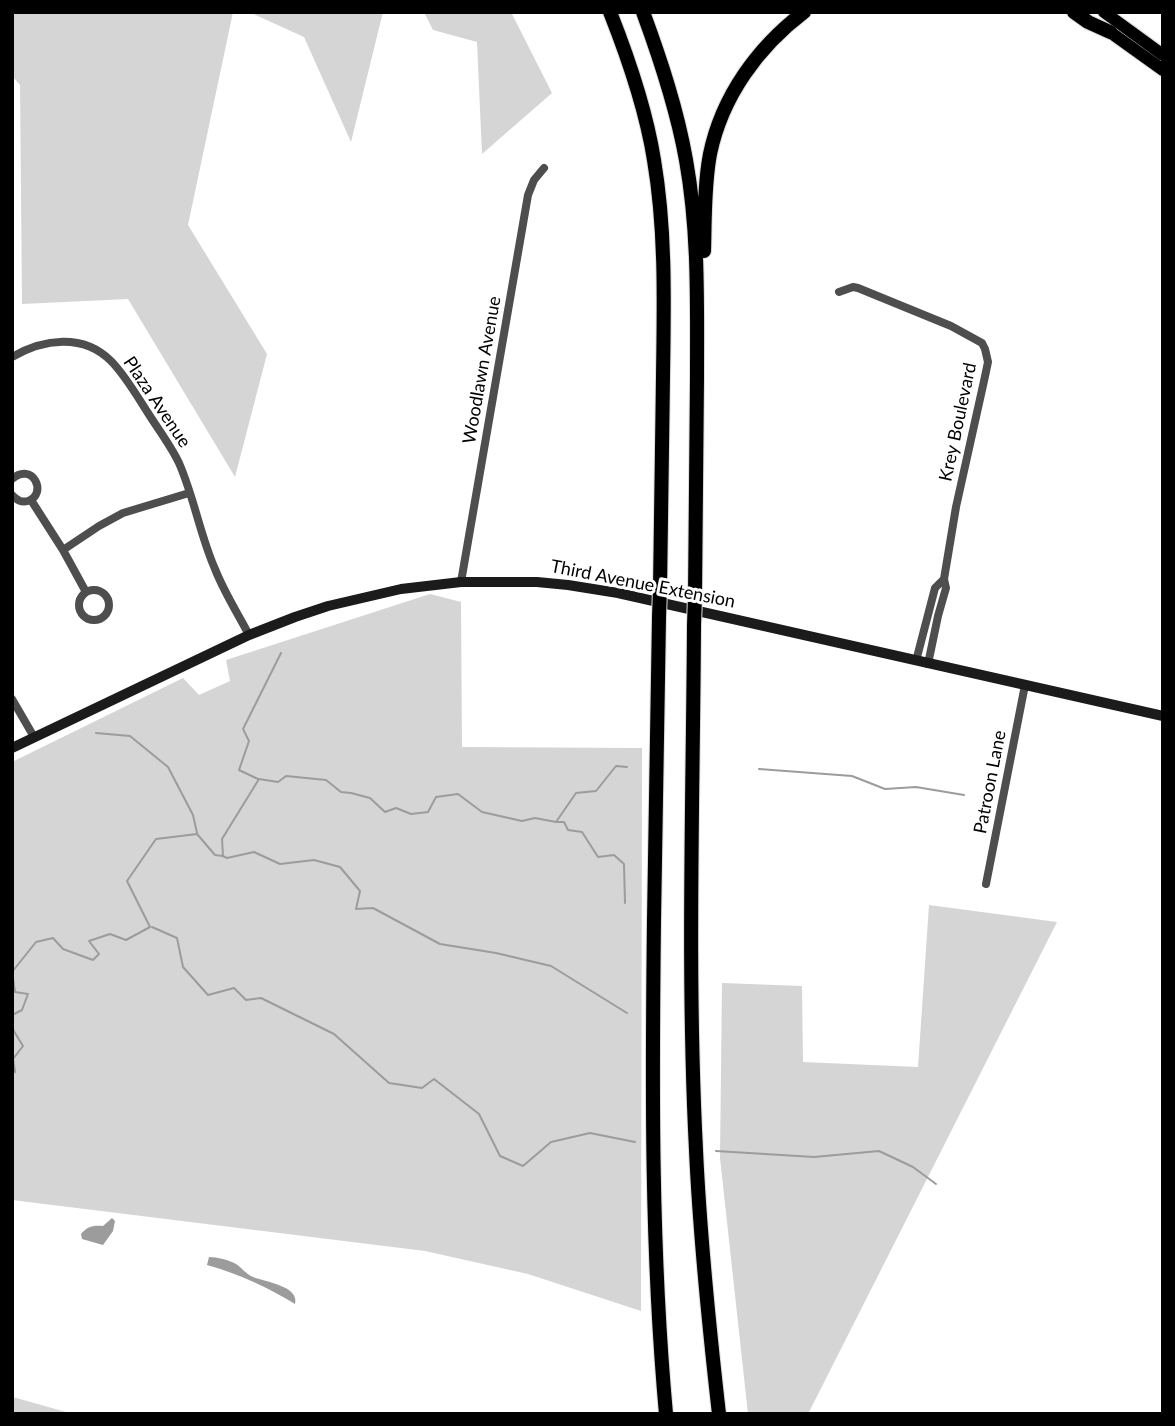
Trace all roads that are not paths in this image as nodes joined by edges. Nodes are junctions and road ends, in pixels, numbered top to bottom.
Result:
1 (610, 12) edge
2 (643, 12) edge
3 (804, 12) edge
4 (1074, 12) edge
5 (1085, 12) edge
6 (1104, 12) edge
7 (1110, 32) junction
8 (1163, 55) edge
9 (1163, 70) edge
10 (544, 168) dead end
11 (839, 292) dead end
12 (12, 357) edge
13 (697, 371) junction
14 (12, 480) edge
15 (189, 493) junction
16 (12, 495) edge
17 (31, 499) junction
18 (63, 550) junction
19 (944, 579) junction
20 (461, 582) junction
21 (86, 592) dead end
22 (250, 635) junction
23 (916, 661) junction
24 (928, 664) junction
25 (1025, 685) junction
26 (12, 699) edge
27 (1163, 716) edge
28 (34, 737) junction
29 (12, 748) edge
30 (986, 884) dead end
31 (666, 1414) edge
32 (719, 1414) edge

1 - 31 highway, bridge
2 - 13 highway
3 - 13 highway
4 - 7 highway
5 - 7 highway
6 - 8 main road
7 - 9 main road
10 - 20 street, Woodlawn Avenue
11 - 19 street, Krey Boulevard
12 - 15 street, Plaza Avenue
13 - 32 highway, bridge
14 - 17 street
15 - 18 street
15 - 22 street, Plaza Avenue
16 - 17 street
17 - 18 street
18 - 21 street
19 - 23 street, Krey Boulevard
19 - 24 street, Krey Boulevard
20 - 22 street, Third Avenue Extension
20 - 23 street, Third Avenue Extension
22 - 28 street, Third Avenue Extension
23 - 24 street, Third Avenue Extension
24 - 25 street, Third Avenue Extension
25 - 27 street, Third Avenue Extension
25 - 30 street, Patroon Lane
26 - 28 street
28 - 29 street, Third Avenue Extension

